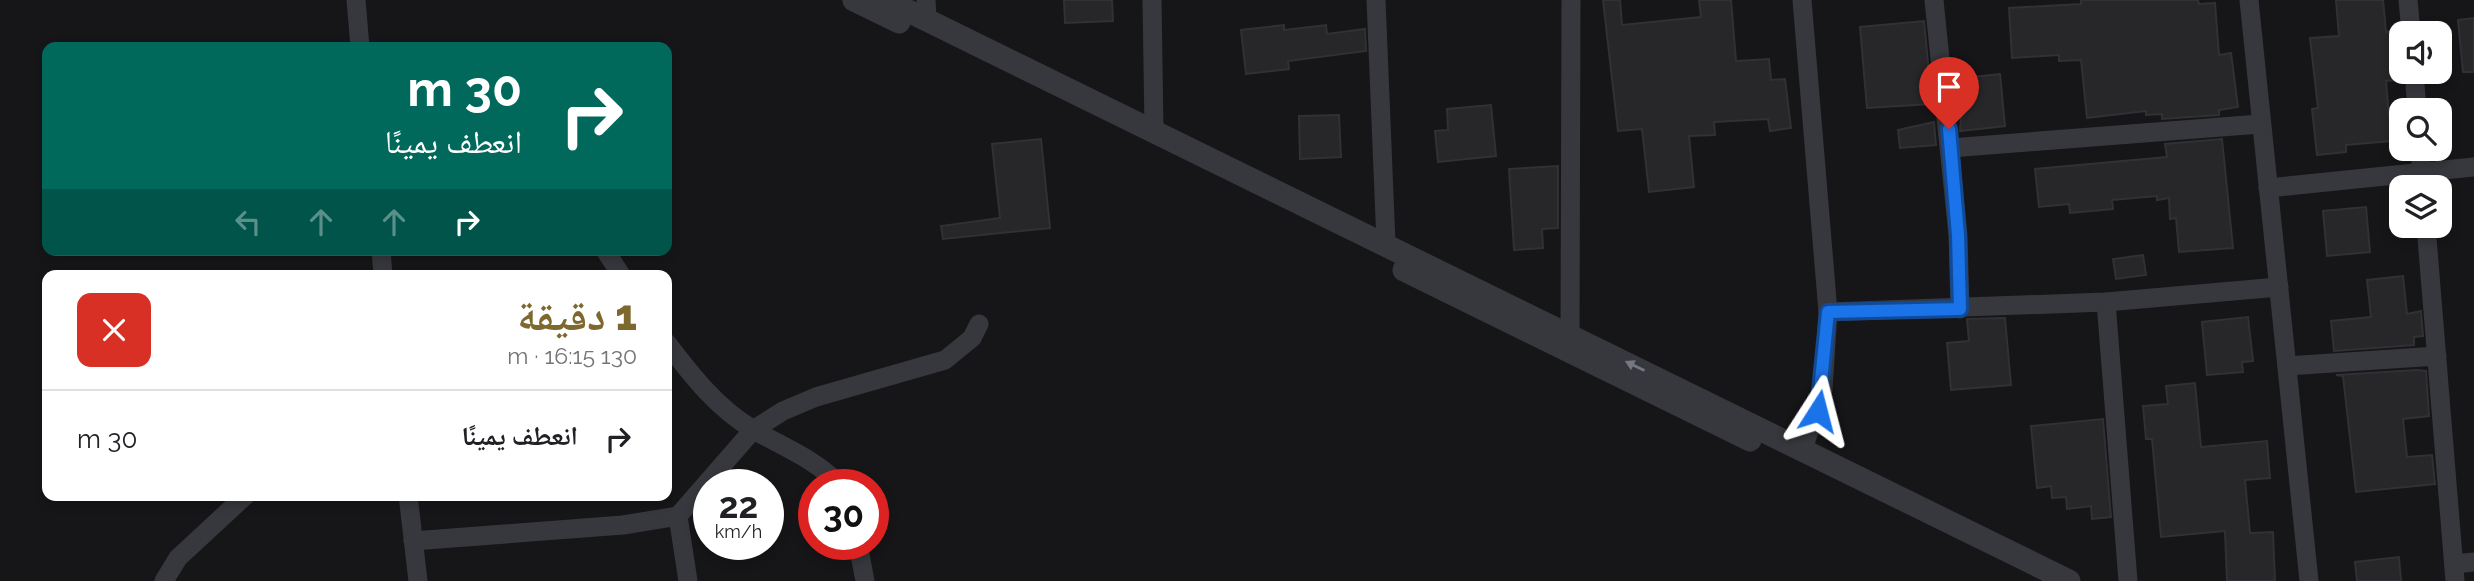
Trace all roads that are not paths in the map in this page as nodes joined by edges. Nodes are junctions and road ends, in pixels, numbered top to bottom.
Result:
1 (356, 0) edge
2 (854, 0) edge
3 (886, 0) edge
4 (1152, 0) edge
5 (1376, 0) edge
6 (1571, 0) edge
7 (1802, 0) edge
8 (1934, 0) edge
9 (2249, 0) edge
10 (2408, 0) edge
11 (926, 10) edge
12 (2410, 21) edge
13 (360, 42) edge
14 (2260, 124) junction
15 (1154, 130) junction
16 (1950, 149) junction
17 (2474, 167) edge
18 (2443, 175) edge
19 (2389, 182) edge
20 (2268, 188) junction
21 (2427, 238) edge
22 (1386, 243) junction
23 (2279, 287) junction
24 (2106, 302) junction
25 (1960, 309) junction
26 (1828, 312) junction
27 (979, 324) dead end
28 (1570, 334) junction
29 (672, 349) edge
30 (2437, 356) junction
31 (2287, 366) junction
32 (1657, 387) junction
33 (753, 430) junction
34 (1803, 449) junction
35 (820, 469) edge
36 (240, 501) edge
37 (409, 501) edge
38 (678, 516) junction
39 (413, 541) junction
40 (861, 560) edge
41 (2474, 562) edge
42 (2455, 572) edge
43 (164, 581) edge
44 (418, 581) edge
45 (688, 581) edge
46 (865, 581) edge
47 (2037, 581) edge
48 (2069, 581) edge
49 (2129, 581) edge
50 (2309, 581) edge

1 - 13 street
2 - 32 street
3 - 11 street
4 - 15 street
5 - 22 street
6 - 28 street
7 - 26 street
8 - 16 street
9 - 14 street
10 - 12 street
11 - 15 street
14 - 16 street
14 - 20 street
15 - 22 street
16 - 25 street
17 - 18 street
19 - 20 street
20 - 23 street
21 - 30 street
22 - 28 street
23 - 24 street
23 - 31 street
24 - 25 street
24 - 49 street
25 - 26 street
26 - 34 street
27 - 33 street
32 -> 28 street
29 - 33 street
30 - 31 street
30 - 42 street
31 - 50 street
32 - 34 street
32 - 47 street
33 - 35 street
33 - 38 street
34 - 48 street
36 - 43 street
37 - 39 street
38 - 39 street
38 - 45 street
39 - 44 street
40 - 46 street
41 - 42 street

